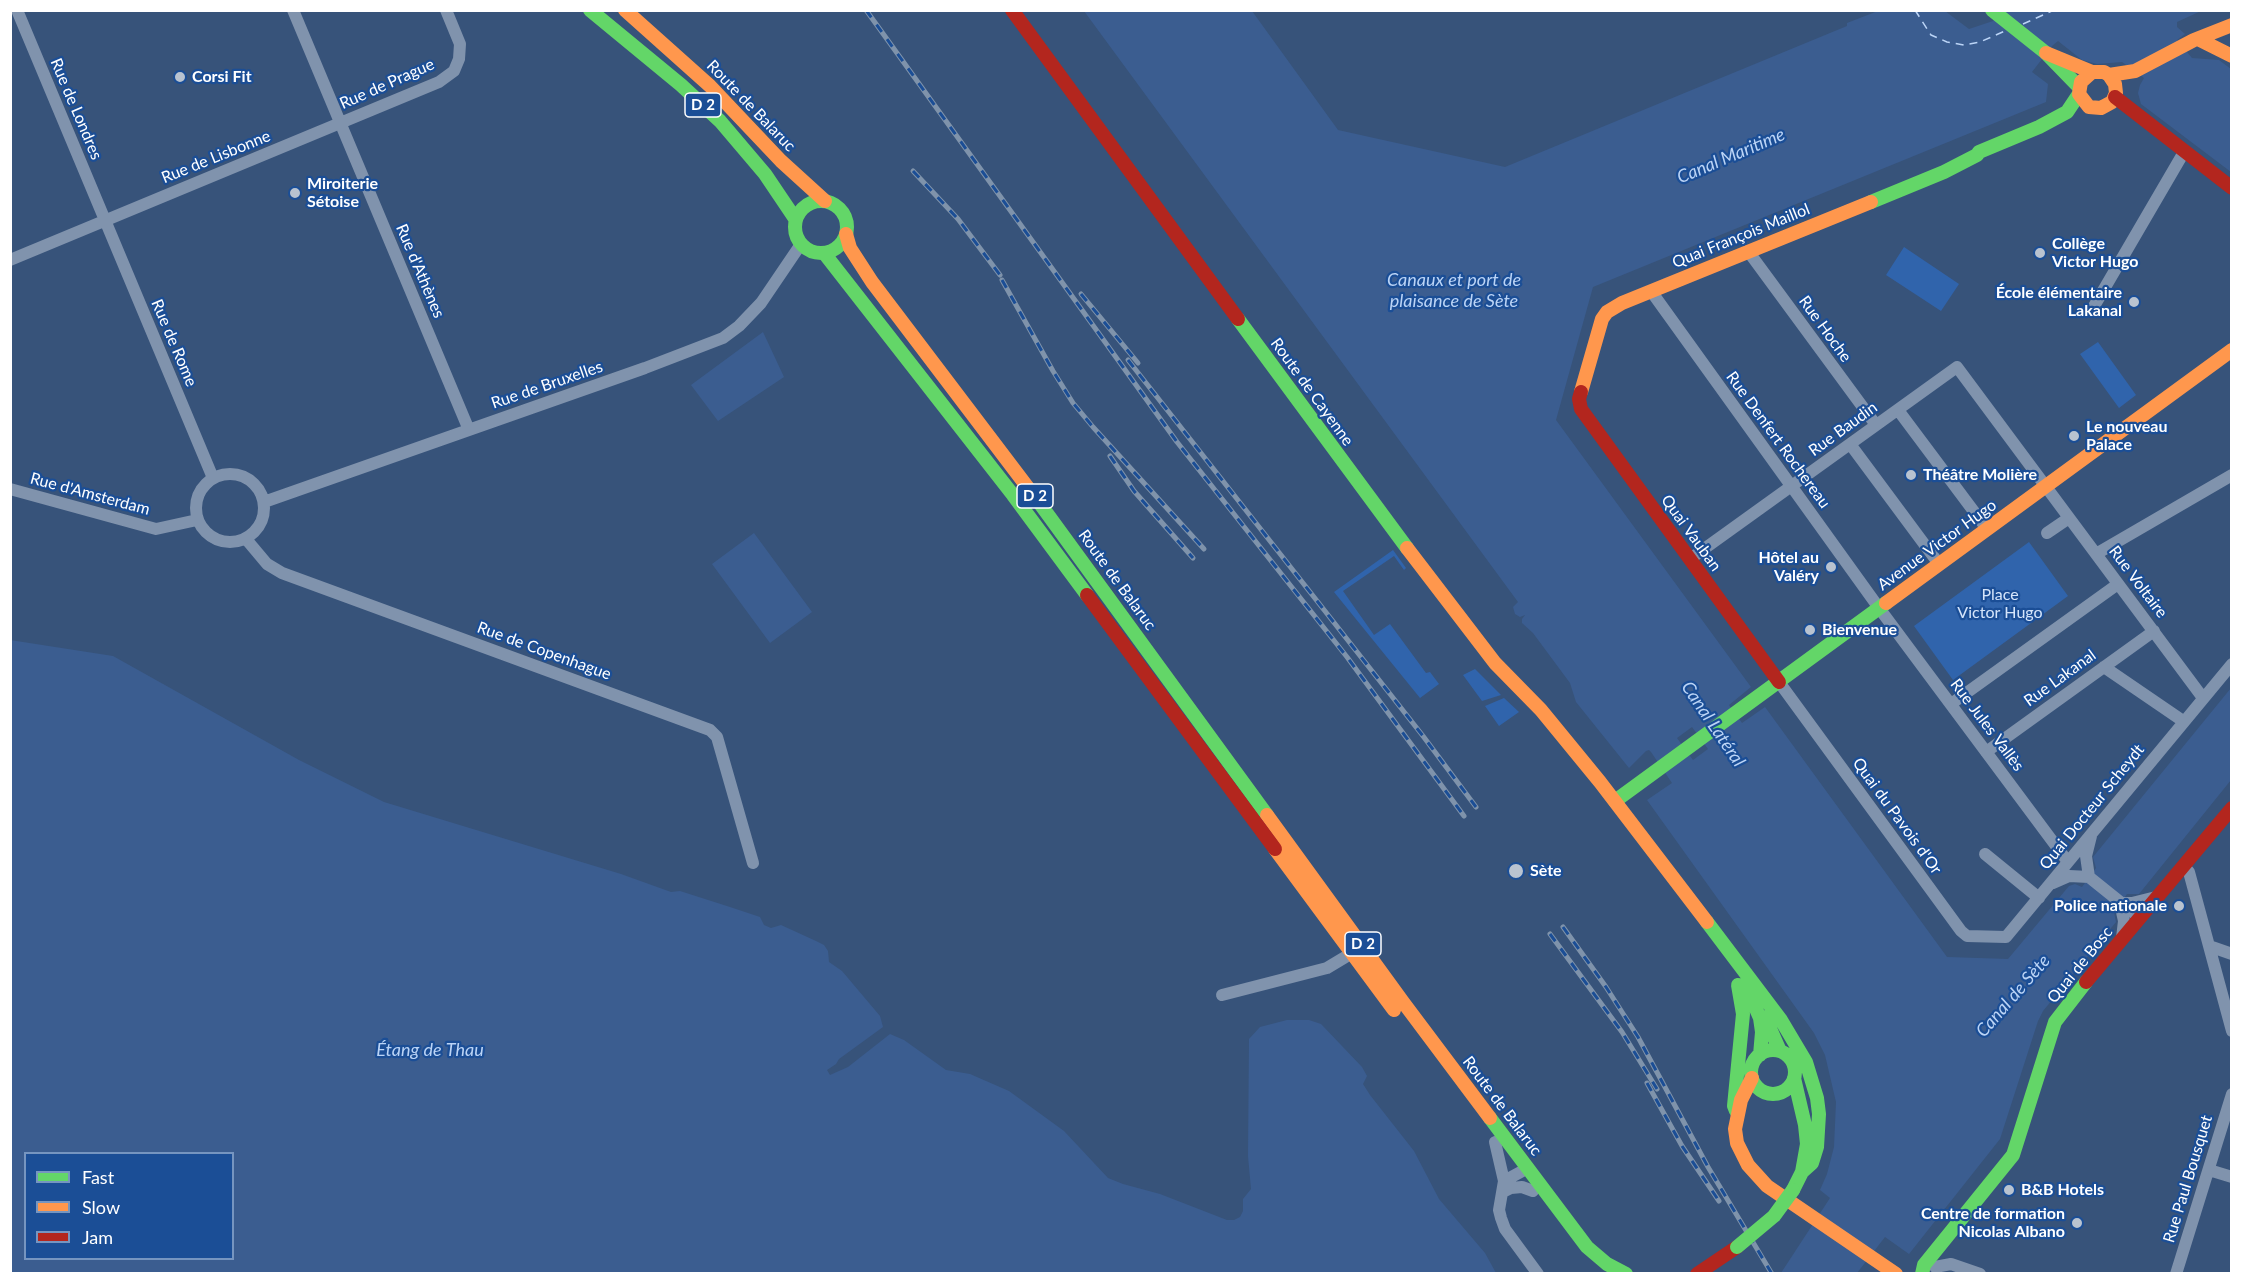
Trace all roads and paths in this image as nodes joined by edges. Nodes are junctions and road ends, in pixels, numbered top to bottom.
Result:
1 (17, 10) edge
2 (293, 10) edge
3 (446, 10) edge
4 (590, 10) edge
5 (625, 10) edge
6 (1012, 10) edge
7 (1995, 13) edge
8 (2229, 26) edge
9 (2198, 39) junction
10 (2046, 53) junction
11 (2232, 55) edge
12 (2135, 71) junction
13 (2092, 72) junction
14 (2109, 75) junction
15 (2079, 90) junction
16 (2116, 93) junction
17 (2089, 107) junction
18 (340, 124) junction
19 (2184, 152) junction
20 (1977, 155) junction
21 (2232, 188) edge
22 (825, 201) junction
23 (796, 220) junction
24 (105, 221) junction
25 (846, 234) junction
26 (801, 244) junction
27 (1748, 251) junction
28 (824, 253) junction
29 (10, 260) edge
30 (1651, 291) junction
31 (2093, 308) dead end
32 (2232, 350) edge
33 (1957, 367) joint
34 (1580, 403) joint
35 (1898, 410) junction
36 (1876, 425) junction
37 (469, 430) junction
38 (1850, 444) junction
39 (2232, 475) edge
40 (213, 478) junction
41 (1791, 486) junction
42 (2046, 486) junction
43 (10, 489) edge
44 (264, 502) junction
45 (2069, 518) junction
46 (197, 520) junction
47 (1987, 529) junction
48 (2047, 533) dead end
49 (246, 539) junction
50 (2097, 555) junction
51 (1690, 559) junction
52 (1939, 564) junction
53 (2118, 584) junction
54 (1880, 608) junction
55 (2154, 631) junction
56 (2232, 664) edge
57 (2104, 667) junction
58 (1779, 682) junction
59 (2203, 698) junction
60 (1951, 704) junction
61 (2183, 722) junction
62 (1986, 752) junction
63 (1615, 801) junction
64 (2232, 808) edge
65 (2093, 829) junction
66 (1985, 854) dead end
67 (1662, 861) junction
68 (2068, 862) junction
69 (753, 863) dead end
70 (2184, 866) junction
71 (2089, 877) junction
72 (2049, 885) junction
73 (2156, 897) junction
74 (2039, 898) junction
75 (2120, 903) junction
76 (2140, 918) junction
77 (2006, 937) joint
78 (2122, 938) junction
79 (2209, 946) junction
80 (1358, 949) junction
81 (2232, 954) edge
82 (1734, 967) junction
83 (1753, 986) junction
84 (1222, 995) dead end
85 (2232, 1031) edge
86 (1780, 1051) junction
87 (1760, 1054) junction
88 (1752, 1078) junction
89 (1794, 1078) junction
90 (1773, 1094) junction
91 (2232, 1094) edge
92 (1738, 1115) junction
93 (1804, 1120) junction
94 (1496, 1142) junction
95 (2209, 1170) junction
96 (1524, 1171) junction
97 (1802, 1172) junction
98 (2232, 1177) edge
99 (1506, 1187) junction
100 (1533, 1191) junction
101 (1935, 1264) edge
102 (1532, 1271) edge
103 (1892, 1271) edge
104 (1604, 1274) edge
105 (1626, 1274) edge
106 (1697, 1274) edge
107 (1922, 1274) edge
108 (1980, 1274) edge
109 (2176, 1274) edge

1 - 24 street, Rue de Londres
2 - 18 street, Rue d'Athènes
3 - 18 street, Rue de Prague
4 - 23 main road, Route de Balaruc / D 2
5 - 22 main road, Route de Balaruc / D 2
6 - 63 main road, Route de Cayenne
7 - 10 main road
8 - 9 main road
8 - 11 street
9 - 11 main road
9 - 12 main road
10 - 13 main road
10 - 15 main road
12 - 14 main road
12 - 16 main road
13 - 14 main road
13 - 15 main road
14 - 16 main road
15 - 17 main road
15 - 20 main road, Quai François Maillol
16 - 17 main road
16 - 19 main road
17 - 20 main road, Quai François Maillol
18 - 24 street, Rue de Lisbonne
18 - 37 street, Rue d'Athènes
19 - 21 main road
19 - 31 street
20 - 27 main road, Quai François Maillol
22 - 23 main road
22 - 25 main road
23 - 26 main road
24 - 29 street, Rue de Lisbonne
24 - 40 street, Rue de Rome
25 - 28 main road
25 - 80 main road, Route de Balaruc / D 2
26 - 28 main road
26 - 37 street, Rue de Bruxelles
27 - 30 main road, Quai François Maillol
27 - 36 street, Rue Hoche
28 - 80 main road, Route de Balaruc / D 2
30 - 34 main road, Quai François Maillol
30 - 41 street, Rue Denfert Rochereau
32 - 42 main road, Avenue Victor Hugo
33 - 35 street, Rue Baudin
33 - 42 street, Rue Voltaire
34 - 51 main road, Quai Vauban
35 - 36 street, Rue Baudin
35 - 47 street
36 - 38 street, Rue Baudin
37 - 44 street, Rue de Bruxelles
38 - 41 street, Rue Baudin
38 - 52 street
39 - 50 street
40 - 44 street
40 - 46 street
41 - 51 street, Rue Baudin
41 - 54 street, Rue Denfert Rochereau
42 - 45 street, Rue Voltaire
42 - 47 main road, Avenue Victor Hugo
43 - 46 street, Rue d'Amsterdam
44 - 49 street
45 - 48 street
45 - 50 street, Rue Voltaire
46 - 49 street
47 - 52 main road, Avenue Victor Hugo
49 - 69 street, Rue de Copenhague
50 - 53 street, Rue Voltaire
51 - 58 main road, Quai Vauban
52 - 54 main road, Avenue Victor Hugo
53 - 55 street, Rue Voltaire
53 - 60 street
54 - 58 main road, Avenue Victor Hugo
54 - 60 street, Rue Jules Vallès
55 - 57 street, Rue Lakanal
55 - 59 street, Rue Voltaire
56 - 59 street, Quai Docteur Scheydt
57 - 61 street
57 - 62 street, Rue Lakanal
58 - 63 main road, Avenue Victor Hugo
58 - 77 street, Quai du Pavois d'Or
59 - 61 street, Quai Docteur Scheydt
60 - 62 street, Rue Jules Vallès
61 - 65 street, Quai Docteur Scheydt
62 - 68 street, Rue Jules Vallès
63 - 67 main road, Route de Cayenne
64 - 70 main road, Quai de Bosc
65 - 68 street, Quai Docteur Scheydt
65 - 71 street
66 - 74 street
67 - 82 main road
67 - 83 main road
68 - 72 street, Quai Docteur Scheydt
70 - 73 main road, Quai de Bosc
70 - 79 street
71 - 72 street
71 - 75 street
72 - 74 street, Quai Docteur Scheydt
73 - 75 street
73 - 76 main road, Quai de Bosc
74 - 77 street, Quai Docteur Scheydt
75 - 76 street
75 - 78 street
76 - 78 main road, Quai de Bosc
78 - 101 main road, Quai de Bosc
79 - 81 street
79 - 85 street
80 - 84 street
80 - 94 main road, Route de Balaruc / D 2
80 - 96 main road, Route de Balaruc / D 2
82 - 87 main road
82 - 92 main road
83 - 86 main road
83 - 97 main road
86 - 87 main road
86 - 89 main road
87 - 88 main road
88 - 90 main road
88 - 92 main road
89 - 90 main road
89 - 93 main road
90 - 92 main road
90 - 93 main road
91 - 95 street, Rue Paul Bousquet
92 - 103 main road
93 - 97 main road
94 - 96 main road, Route de Balaruc / D 2
94 - 99 street
95 - 98 street
95 - 109 street, Rue Paul Bousquet
96 - 99 street
96 - 100 main road, Route de Balaruc / D 2
96 - 105 main road, Route de Balaruc / D 2
97 - 106 main road, bridge
99 - 100 street
99 - 102 street
100 - 104 main road, Route de Balaruc / D 2
101 - 107 main road, Quai de Bosc
101 - 108 street

